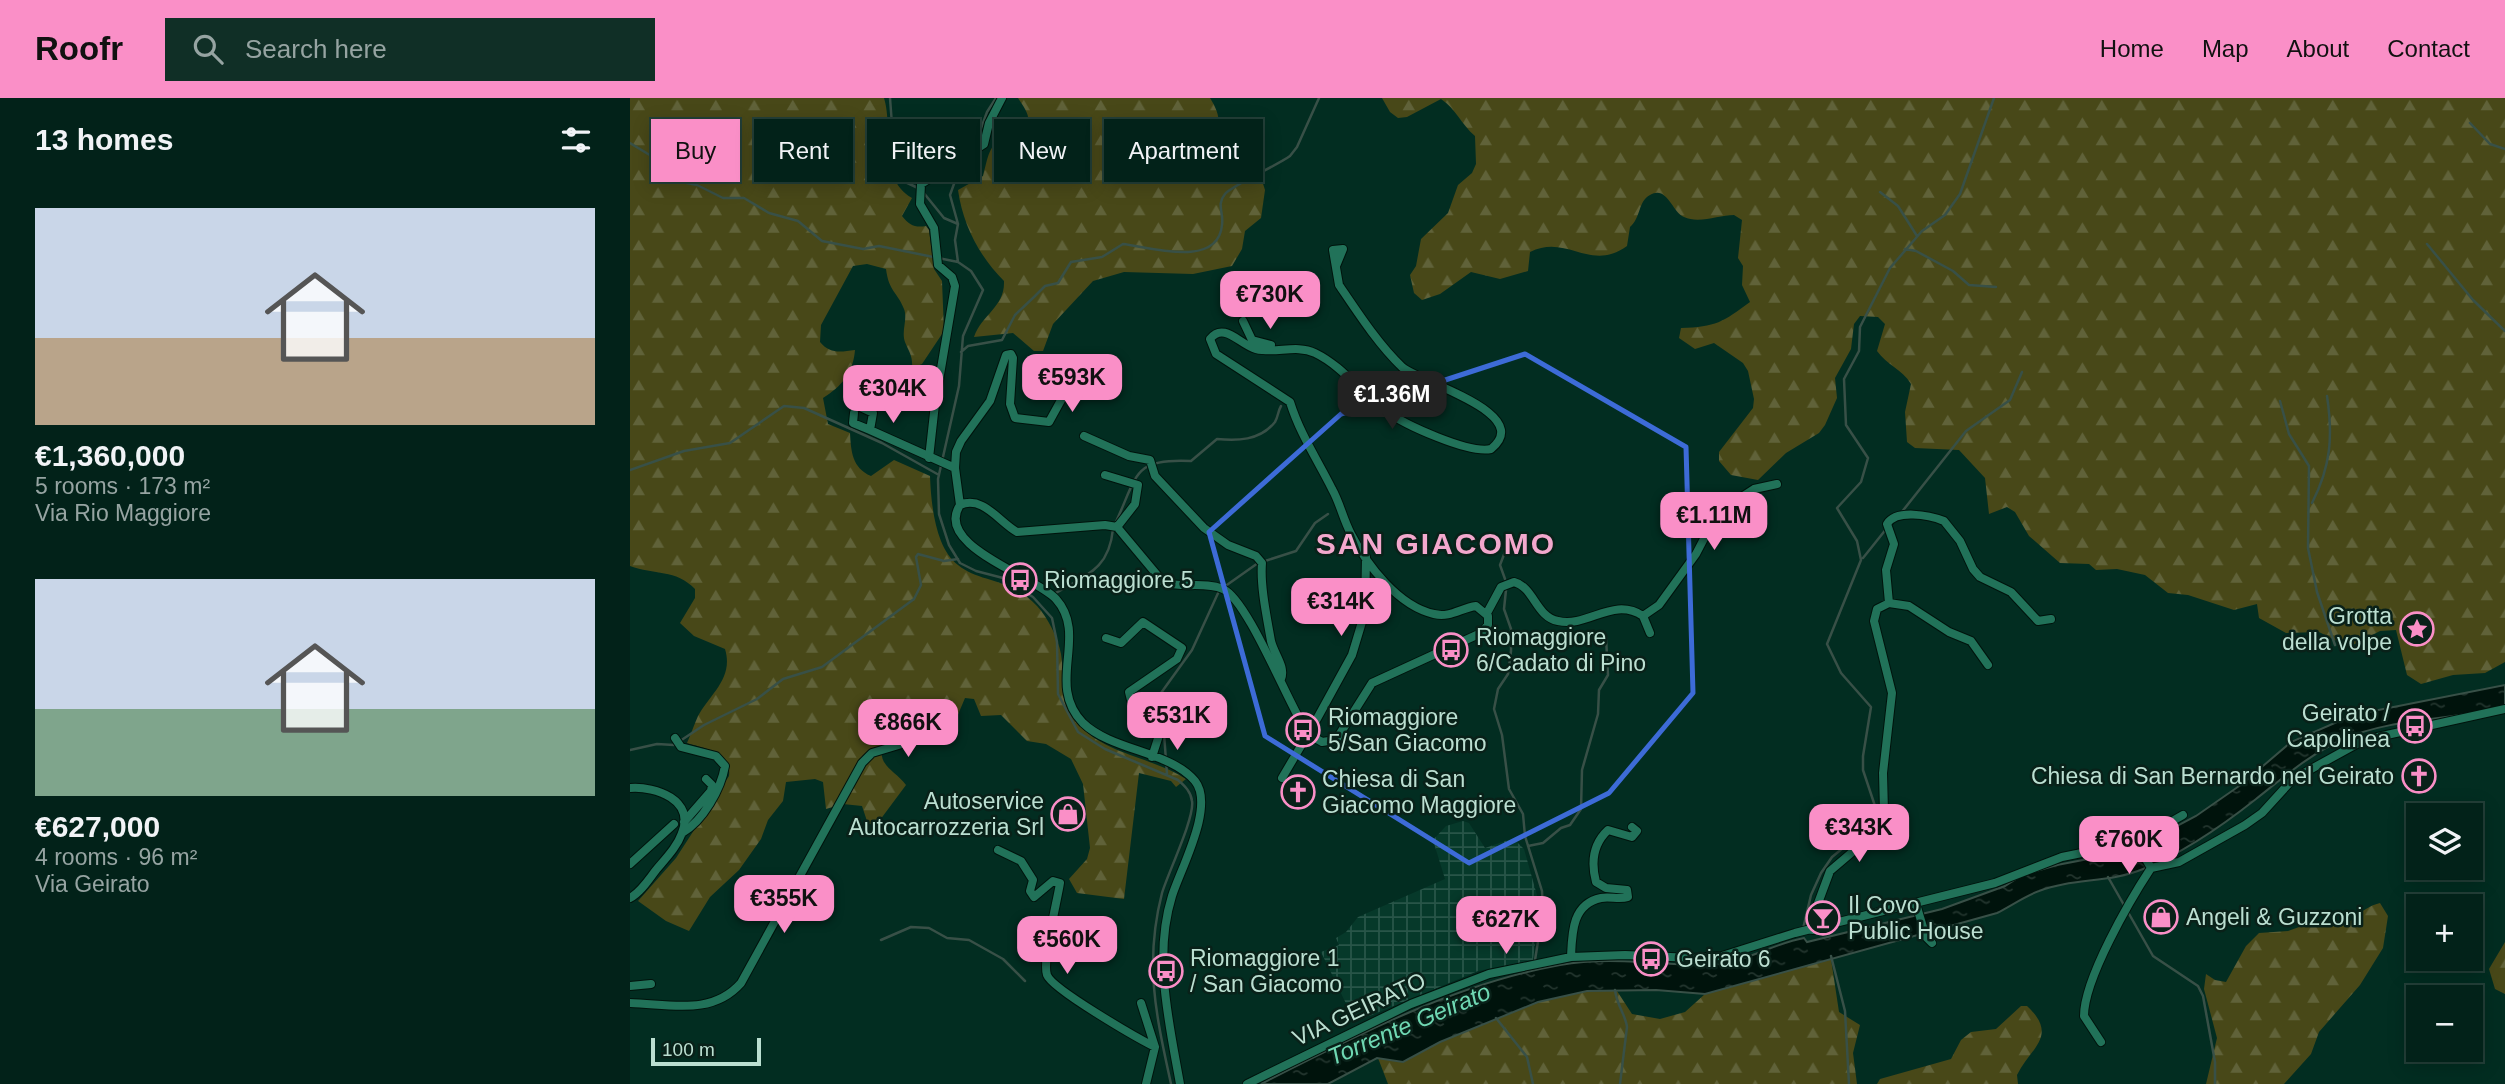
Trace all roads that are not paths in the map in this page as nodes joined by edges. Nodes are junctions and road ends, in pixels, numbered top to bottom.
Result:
1 (1003, 98) edge
2 (1336, 266) dead end
3 (1243, 321) dead end
4 (1279, 350) junction
5 (1065, 393) dead end
6 (870, 430) junction
7 (1084, 436) dead end
8 (932, 460) junction
9 (953, 467) junction
10 (1105, 475) dead end
11 (1777, 484) dead end
12 (960, 505) junction
13 (1117, 527) junction
14 (1366, 557) junction
15 (1889, 603) junction
16 (1487, 613) junction
17 (1643, 616) junction
18 (2051, 620) dead end
19 (1650, 633) dead end
20 (1106, 638) dead end
21 (1988, 665) dead end
22 (1281, 679) junction
23 (2505, 709) edge
24 (1313, 726) dead end
25 (936, 734) dead end
26 (1308, 734) junction
27 (675, 738) dead end
28 (1152, 757) junction
29 (1282, 778) dead end
30 (706, 779) dead end
31 (630, 788) edge
32 (2183, 815) dead end
33 (684, 822) junction
34 (674, 824) dead end
35 (1632, 827) dead end
36 (682, 834) junction
37 (2138, 844) junction
38 (998, 850) dead end
39 (630, 864) edge
40 (2151, 868) junction
41 (630, 898) edge
42 (1917, 908) junction
43 (1811, 930) junction
44 (1929, 940) dead end
45 (1571, 957) junction
46 (651, 984) dead end
47 (630, 986) edge
48 (630, 1003) edge
49 (1141, 1003) dead end
50 (2101, 1042) dead end
51 (1155, 1047) junction
52 (1146, 1084) edge
53 (1180, 1084) edge
54 (1247, 1084) edge

1 - 8 street
2 - 4 street
3 - 4 street
4 - 14 street
5 - 9 street
6 - 6 street
6 - 8 street
7 - 22 street
8 - 9 street
9 - 12 street
10 - 13 street
11 - 17 street
12 - 13 street
12 - 28 street
13 - 22 street
14 - 16 street
14 - 24 street
15 - 18 street
15 - 21 street
15 - 43 street
16 - 17 street
16 - 26 street
17 - 19 street
20 - 28 street
22 - 26 street
23 - 40 street
25 - 48 street
26 - 29 street
27 - 36 street
28 - 53 street
30 - 33 street
31 - 33 street
32 - 37 street, VIA GEIRATO
33 - 36 street
34 - 39 street
35 - 45 street
36 - 41 street
37 - 40 street
37 - 42 street, VIA GEIRATO
38 - 51 street
40 - 50 street
42 - 43 street, VIA GEIRATO
42 - 44 street
43 - 45 street, VIA GEIRATO
45 - 54 street, VIA GEIRATO
46 - 47 street
49 - 51 street
51 - 52 street

